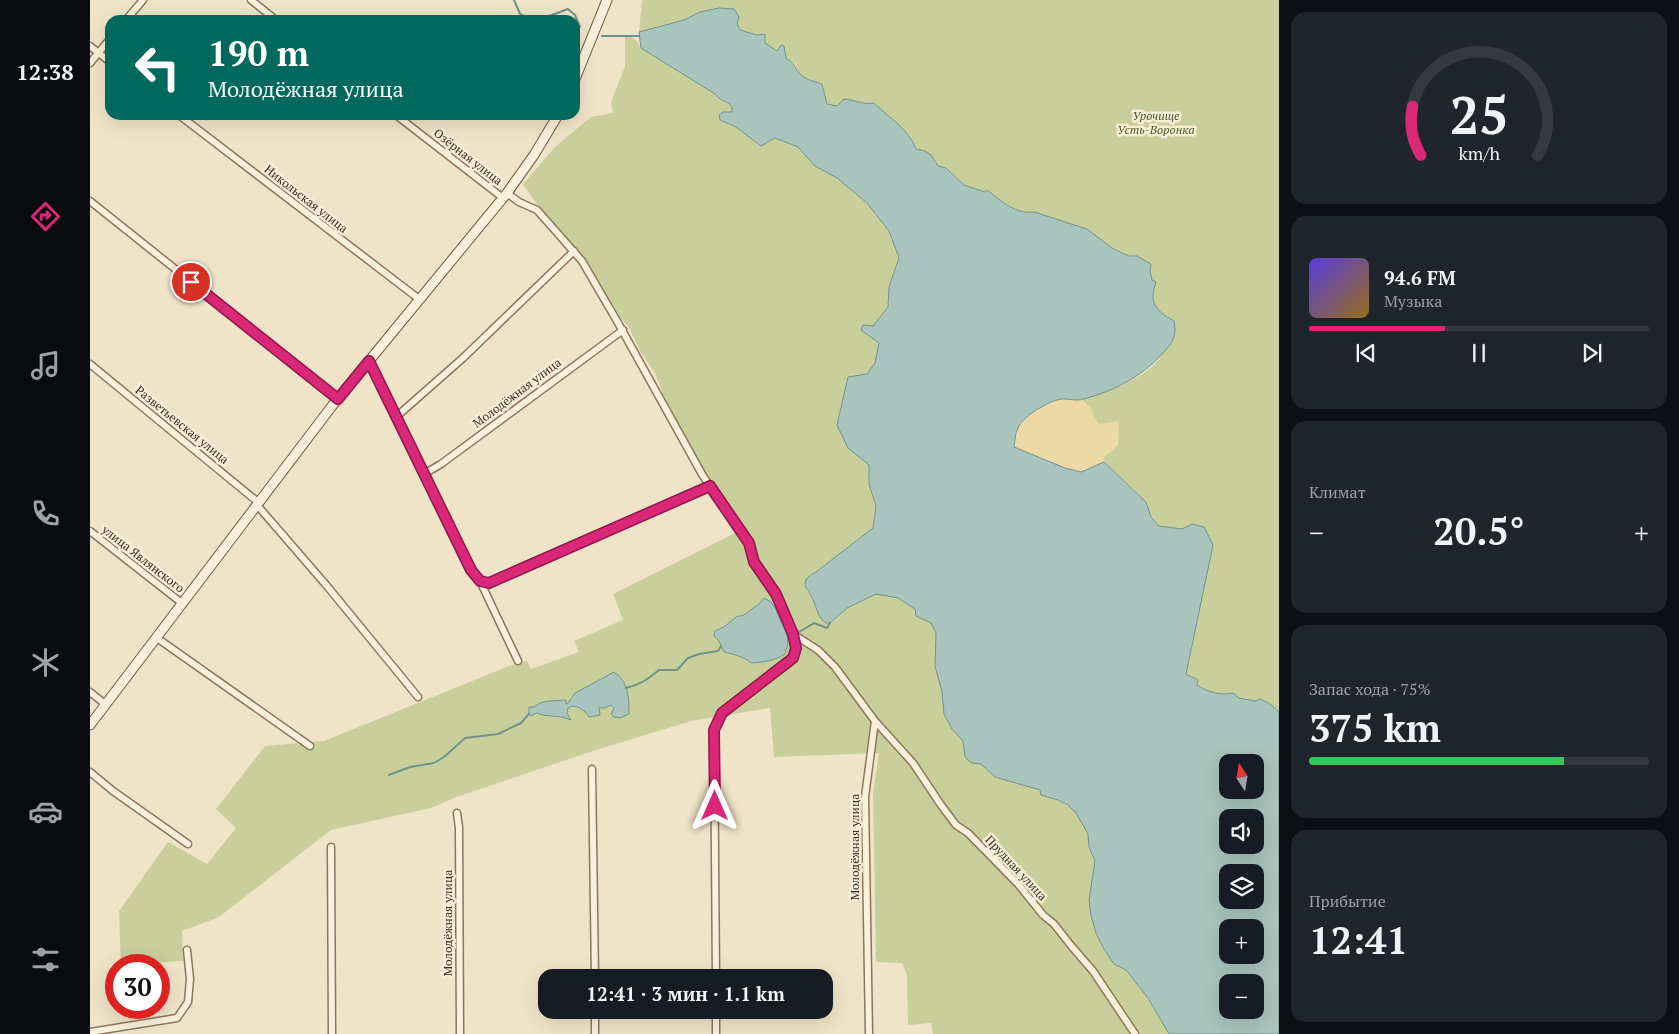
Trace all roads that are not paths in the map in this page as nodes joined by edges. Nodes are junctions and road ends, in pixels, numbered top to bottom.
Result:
1 (143, 0) edge
2 (251, 0) edge
3 (607, 0) edge
4 (130, 15) edge
5 (270, 15) edge
6 (105, 45) edge
7 (90, 46) edge
8 (99, 53) junction
9 (105, 58) edge
10 (90, 63) edge
11 (580, 67) edge
12 (186, 120) edge
13 (403, 120) edge
14 (555, 120) edge
15 (505, 195) junction
16 (90, 201) edge
17 (574, 251) junction
18 (419, 299) junction
19 (623, 330) junction
20 (369, 361) junction
21 (90, 364) edge
22 (338, 399) junction
23 (396, 417) junction
24 (424, 474) junction
25 (710, 486) junction
26 (258, 504) junction
27 (90, 531) edge
28 (480, 581) junction
29 (183, 604) junction
30 (793, 634) junction
31 (157, 638) junction
32 (518, 661) dead end
33 (90, 692) edge
34 (418, 697) dead end
35 (105, 704) junction
36 (875, 721) junction
37 (90, 725) edge
38 (310, 746) dead end
39 (592, 769) dead end
40 (90, 772) edge
41 (457, 813) dead end
42 (188, 844) dead end
43 (331, 847) dead end
44 (187, 950) dead end
45 (594, 969) edge
46 (716, 969) edge
47 (595, 1019) edge
48 (716, 1019) edge
49 (90, 1032) edge
50 (332, 1034) edge
51 (460, 1034) edge
52 (595, 1034) edge
53 (716, 1034) edge
54 (869, 1034) edge
55 (1135, 1034) edge

1 - 4 street
2 - 5 street
3 - 11 street
6 - 8 street
7 - 8 street
8 - 9 street
8 - 10 street
12 - 18 street, Никольская улица
13 - 15 street, Озёрная улица
14 - 15 street
15 - 17 street, Озёрная улица
15 - 18 street
16 - 22 street
17 - 19 street
17 - 23 street
18 - 20 street
19 - 24 street, Молодёжная улица
19 - 25 street
20 - 22 street
20 - 23 street
21 - 26 street, Разветьевская улица
22 - 26 street
23 - 24 street
24 - 28 street
25 - 28 street
25 - 30 street
26 - 29 street
26 - 34 street, Разветьевская улица
27 - 29 street, улица Являнского
28 - 32 street
29 - 31 street
30 - 36 street
30 - 46 street
31 - 35 street
31 - 38 street
33 - 35 street
35 - 37 street
36 - 54 street, Молодёжная улица
36 - 55 street, Прудная улица
39 - 45 street
40 - 42 street
41 - 51 street, Молодёжная улица
43 - 50 street
44 - 49 street
47 - 52 street
48 - 53 street

